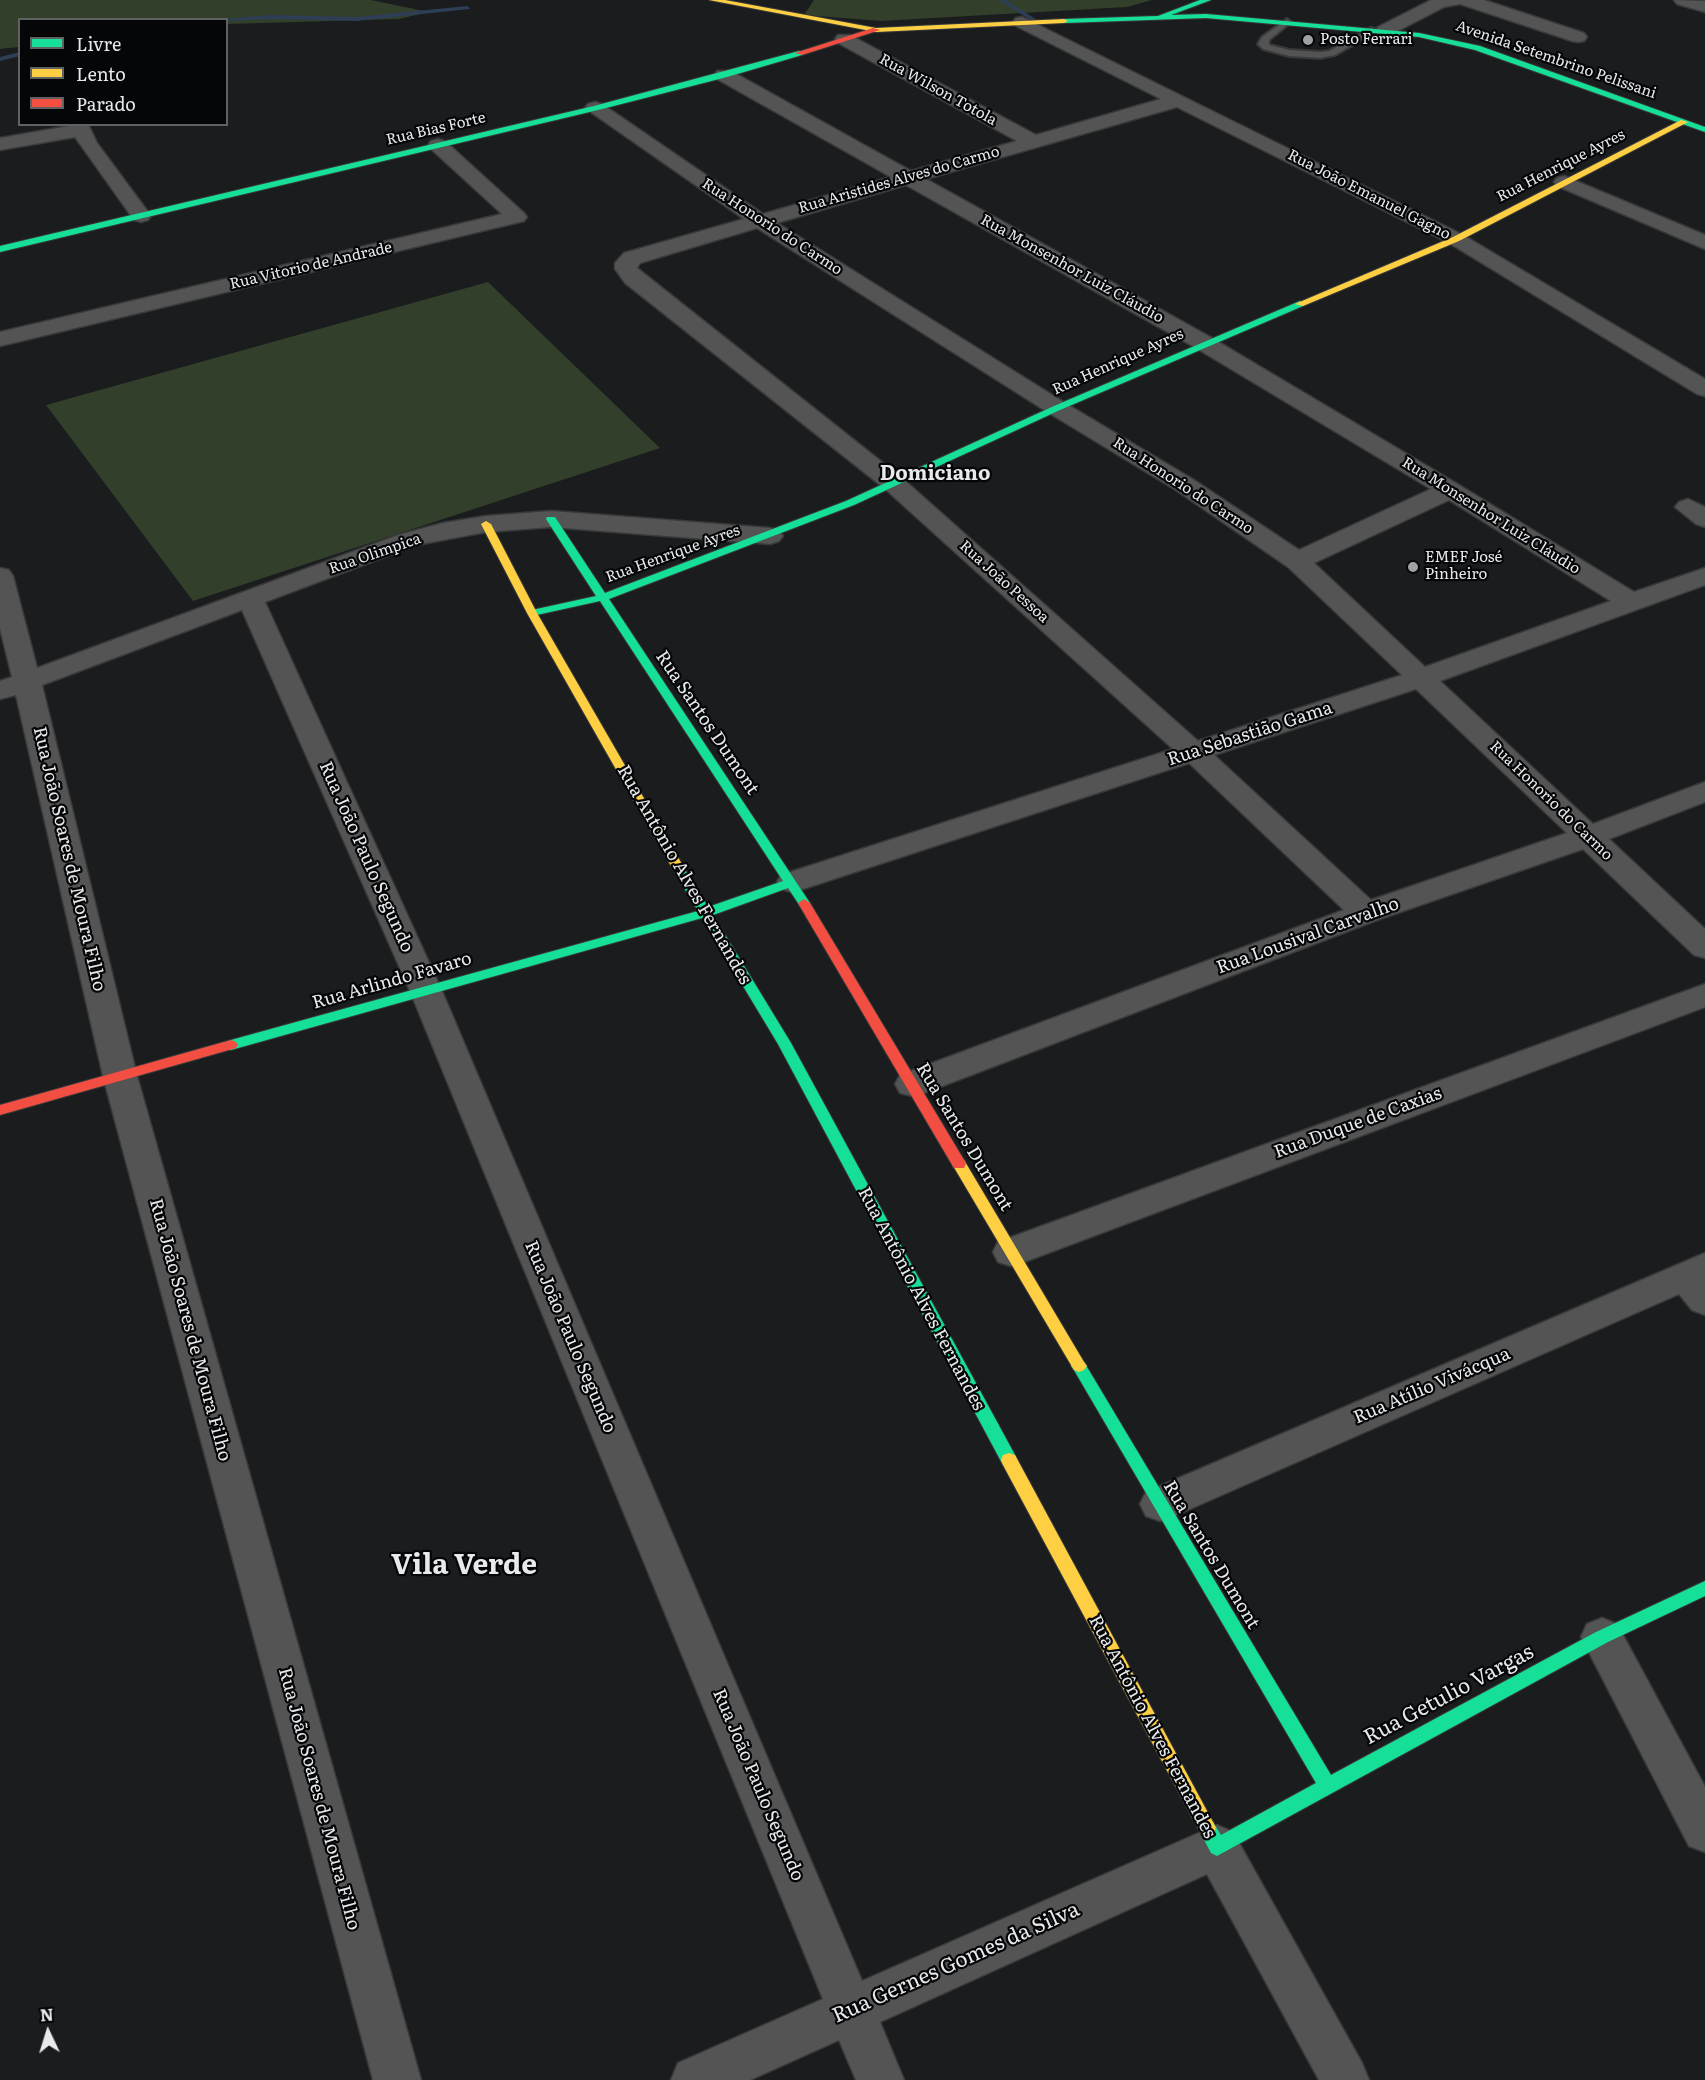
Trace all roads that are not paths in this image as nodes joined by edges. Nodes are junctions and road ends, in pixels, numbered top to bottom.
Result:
1 (713, 0) edge
2 (1207, 0) edge
3 (1454, 0) edge
4 (1466, 0) edge
5 (1683, 0) edge
6 (1705, 7) edge
7 (1161, 16) junction
8 (1022, 22) junction
9 (1287, 22) junction
10 (876, 30) junction
11 (1379, 30) junction
12 (1578, 37) dead end
13 (844, 39) junction
14 (724, 75) junction
15 (1179, 100) junction
16 (595, 108) junction
17 (1698, 114) dead end
18 (1684, 122) junction
19 (80, 127) edge
20 (1705, 130) edge
21 (1032, 141) junction
22 (0, 144) edge
23 (438, 146) junction
24 (908, 178) junction
25 (1564, 182) junction
26 (141, 216) junction
27 (760, 221) junction
28 (1456, 239) junction
29 (1705, 243) edge
30 (0, 249) edge
31 (626, 269) joint
32 (0, 339) edge
33 (1204, 343) junction
34 (1705, 388) edge
35 (1057, 408) junction
36 (893, 483) junction
37 (1450, 490) junction
38 (551, 519) junction
39 (486, 524) junction
40 (770, 536) junction
41 (1297, 561) junction
42 (0, 576) edge
43 (1705, 576) edge
44 (601, 598) junction
45 (250, 599) junction
46 (1631, 602) junction
47 (532, 613) junction
48 (1421, 678) junction
49 (14, 686) edge
50 (1194, 752) junction
51 (1705, 791) edge
52 (1590, 836) junction
53 (792, 882) junction
54 (704, 913) junction
55 (1366, 914) junction
56 (1705, 947) edge
57 (426, 990) junction
58 (1705, 995) edge
59 (120, 1076) junction
60 (912, 1084) junction
61 (0, 1110) edge
62 (1011, 1252) junction
63 (1699, 1281) edge
64 (1160, 1504) junction
65 (1705, 1588) edge
66 (1602, 1637) junction
67 (1327, 1785) junction
68 (1705, 1832) edge
69 (1217, 1847) junction
70 (851, 2009) junction
71 (397, 2080) edge
72 (695, 2080) edge
73 (880, 2080) edge
74 (1345, 2080) edge

1 - 10 street, Avenida Setembrino Pelissani
2 - 7 street
3 - 11 street
4 - 12 street
5 - 6 street
7 - 8 street, Avenida Setembrino Pelissani
7 - 9 street, Avenida Setembrino Pelissani
8 - 10 street, Avenida Setembrino Pelissani
8 - 15 street, Rua João Emanuel Gagno
9 - 11 street, Avenida Setembrino Pelissani
9 - 11 lane
10 - 13 street, Rua Bias Forte
11 - 18 street, Avenida Setembrino Pelissani
13 - 14 street, Rua Bias Forte
13 - 21 street, Rua Wilson Totola
14 - 16 street, Rua Bias Forte
14 - 24 street, Rua Monsenhor Luiz Cláudio
15 - 21 street, Rua Aristides Alves do Carmo
15 - 28 street, Rua João Emanuel Gagno
16 - 23 street, Rua Bias Forte
16 - 27 street, Rua Honorio do Carmo
17 - 18 street, Rua Henrique Ayres
18 - 20 street, Avenida Setembrino Pelissani
18 - 25 street, Rua Henrique Ayres
19 - 22 street
19 - 26 street
21 - 24 street, Rua Aristides Alves do Carmo
23 - 26 street, Rua Bias Forte
23 - 32 street, Rua Vitorio de Andrade
24 - 27 street, Rua Aristides Alves do Carmo
24 - 33 street, Rua Monsenhor Luiz Cláudio
25 - 28 street, Rua Henrique Ayres
25 - 29 street
26 - 30 street, Rua Bias Forte
27 - 31 street, Rua Aristides Alves do Carmo
27 - 35 street, Rua Honorio do Carmo
28 - 33 street, Rua Henrique Ayres
28 - 34 street, Rua João Emanuel Gagno
31 - 36 street, Rua João Pessoa
33 - 35 street, Rua Henrique Ayres
33 - 37 street, Rua Monsenhor Luiz Cláudio
35 - 36 street, Rua Henrique Ayres
35 - 41 street, Rua Honorio do Carmo
36 - 40 street, Rua Henrique Ayres
36 - 50 street, Rua João Pessoa
37 - 41 street
37 - 46 street, Rua Monsenhor Luiz Cláudio
38 - 39 street, Rua Olimpica
38 - 40 street, Rua Olimpica
38 - 44 street, Rua Santos Dumont
39 - 45 street, Rua Olimpica
39 - 47 street, Rua Antônio Alves Fernandes
40 - 44 street, Rua Henrique Ayres
41 - 48 street, Rua Honorio do Carmo
42 - 49 street, Rua João Soares de Moura Filho
43 - 46 street, Rua Sebastião Gama
44 - 47 street, Rua Henrique Ayres
44 - 53 street, Rua Santos Dumont
45 - 49 street, Rua Olimpica
45 - 57 street, Rua João Paulo Segundo
46 - 48 street, Rua Sebastião Gama
47 - 54 street, Rua Antônio Alves Fernandes
48 - 50 street, Rua Sebastião Gama
48 - 52 street, Rua Honorio do Carmo
49 - 59 street, Rua João Soares de Moura Filho
50 - 53 street, Rua Sebastião Gama
50 - 55 street, Rua João Pessoa
51 - 52 street, Rua Lousival Carvalho
52 - 55 street, Rua Lousival Carvalho
52 - 56 street, Rua Honorio do Carmo
53 - 54 street, Rua Arlindo Favaro
53 - 60 street, Rua Santos Dumont
54 - 57 street, Rua Arlindo Favaro
54 - 69 street, Rua Antônio Alves Fernandes
55 - 60 street, Rua Lousival Carvalho
57 - 59 street, Rua Arlindo Favaro
57 - 70 street, Rua João Paulo Segundo
58 - 62 street, Rua Duque de Caxias
59 - 61 street, Rua Arlindo Favaro
59 - 71 street, Rua João Soares de Moura Filho
60 - 62 street, Rua Santos Dumont
62 - 64 street, Rua Santos Dumont
63 - 64 street, Rua Atílio Vivácqua
64 - 67 street, Rua Santos Dumont
65 - 66 street, Rua Getulio Vargas
66 - 67 street, Rua Getulio Vargas
66 - 68 street
67 - 69 street, Rua Getulio Vargas
69 - 70 street, Rua Gernes Gomes da Silva
69 - 74 street, Rua Antônio Alves Fernandes
70 - 72 street, Rua Gernes Gomes da Silva
70 - 73 street, Rua João Paulo Segundo

